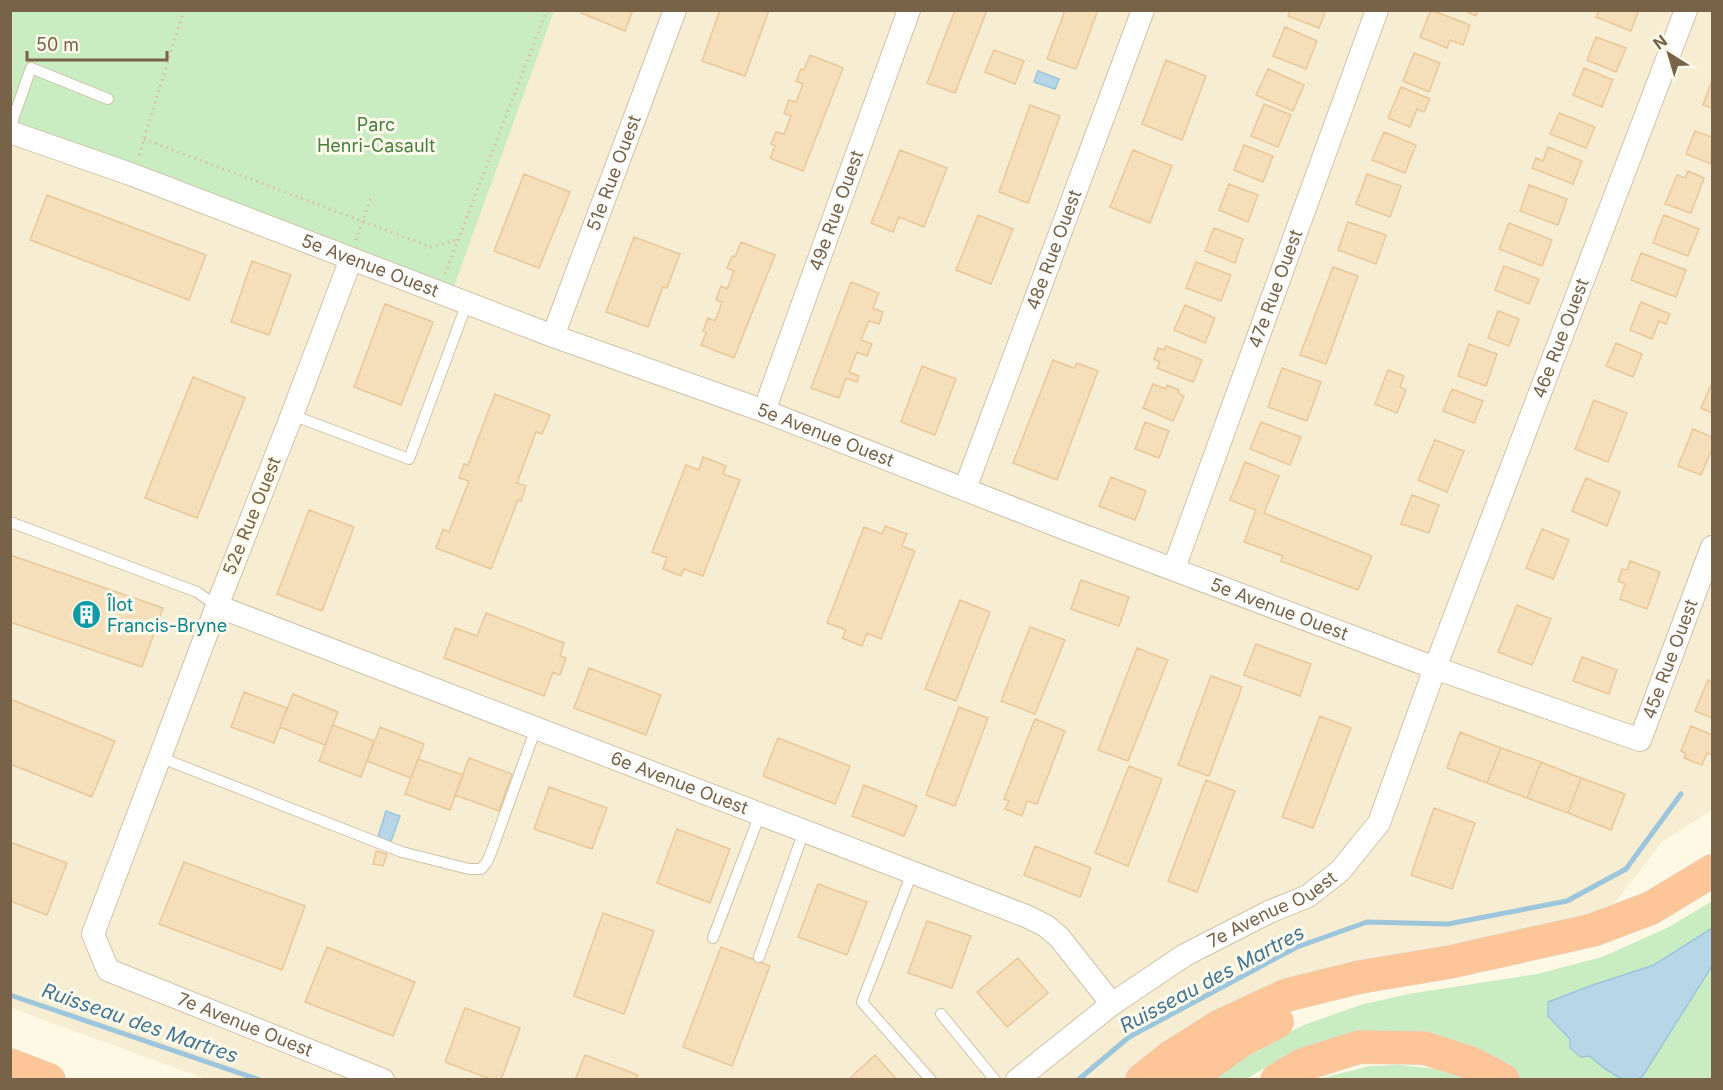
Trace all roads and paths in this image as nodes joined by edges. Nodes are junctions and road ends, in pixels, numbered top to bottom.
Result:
1 (184, 10) edge
2 (547, 10) edge
3 (675, 10) edge
4 (909, 10) edge
5 (1143, 10) edge
6 (1377, 10) edge
7 (1686, 10) edge
8 (108, 99) dead end
9 (10, 128) edge
10 (10, 132) edge
11 (144, 139) junction
12 (133, 175) junction
13 (372, 195) dead end
14 (362, 222) junction
15 (457, 240) junction
16 (351, 259) junction
17 (438, 292) junction
18 (467, 303) junction
19 (553, 336) junction
20 (764, 411) junction
21 (292, 415) junction
22 (965, 489) junction
23 (10, 522) edge
24 (1713, 547) edge
25 (1174, 568) junction
26 (216, 606) junction
27 (1435, 668) junction
28 (536, 728) junction
29 (1640, 740) joint
30 (159, 757) junction
31 (760, 814) junction
32 (804, 831) junction
33 (1713, 871) edge
34 (912, 873) junction
35 (713, 938) dead end
36 (759, 957) dead end
37 (108, 970) joint
38 (1360, 977) junction
39 (1112, 1004) junction
40 (942, 1014) dead end
41 (10, 1065) edge
42 (49, 1080) edge
43 (382, 1080) edge
44 (931, 1080) edge
45 (995, 1080) edge
46 (1017, 1080) edge
47 (1142, 1080) edge
48 (1186, 1080) edge
49 (1277, 1080) edge
50 (1503, 1080) edge

1 - 11 path
2 - 15 path
3 - 19 street, 51e Rue Ouest
4 - 20 street, 49e Rue Ouest
5 - 22 street, 48e Rue Ouest
6 - 25 street, 47e Rue Ouest
7 - 27 street, 46e Rue Ouest
8 - 9 lane
10 - 12 street, 5e Avenue Ouest
11 - 12 path
11 - 14 path
12 - 16 street, 5e Avenue Ouest
13 - 14 path
14 - 15 path
14 - 16 path
15 - 17 path
16 - 17 street, 5e Avenue Ouest
16 - 21 street, 52e Rue Ouest
17 - 18 street, 5e Avenue Ouest
18 - 19 street, 5e Avenue Ouest
18 - 21 lane
19 - 20 street, 5e Avenue Ouest
20 - 22 street, 5e Avenue Ouest
21 - 26 street, 52e Rue Ouest
22 - 25 street, 5e Avenue Ouest
23 - 26 lane
24 - 29 street, 45e Rue Ouest
25 - 27 street, 5e Avenue Ouest
26 - 28 street, 6e Avenue Ouest
26 - 30 street, 52e Rue Ouest
27 - 29 street, 5e Avenue Ouest
27 - 39 street, 7e Avenue Ouest
28 - 30 lane
28 - 31 street, 6e Avenue Ouest
30 - 37 street, 52e Rue Ouest
31 - 32 street, 6e Avenue Ouest
31 - 35 lane
32 - 34 street, 6e Avenue Ouest
32 - 36 lane
33 - 38 highway
34 - 39 street, 6e Avenue Ouest
34 - 44 lane
37 - 43 street, 7e Avenue Ouest
38 - 47 highway
38 - 48 highway
39 - 46 street, 7e Avenue Ouest
40 - 45 lane
41 - 42 highway
49 - 50 highway

